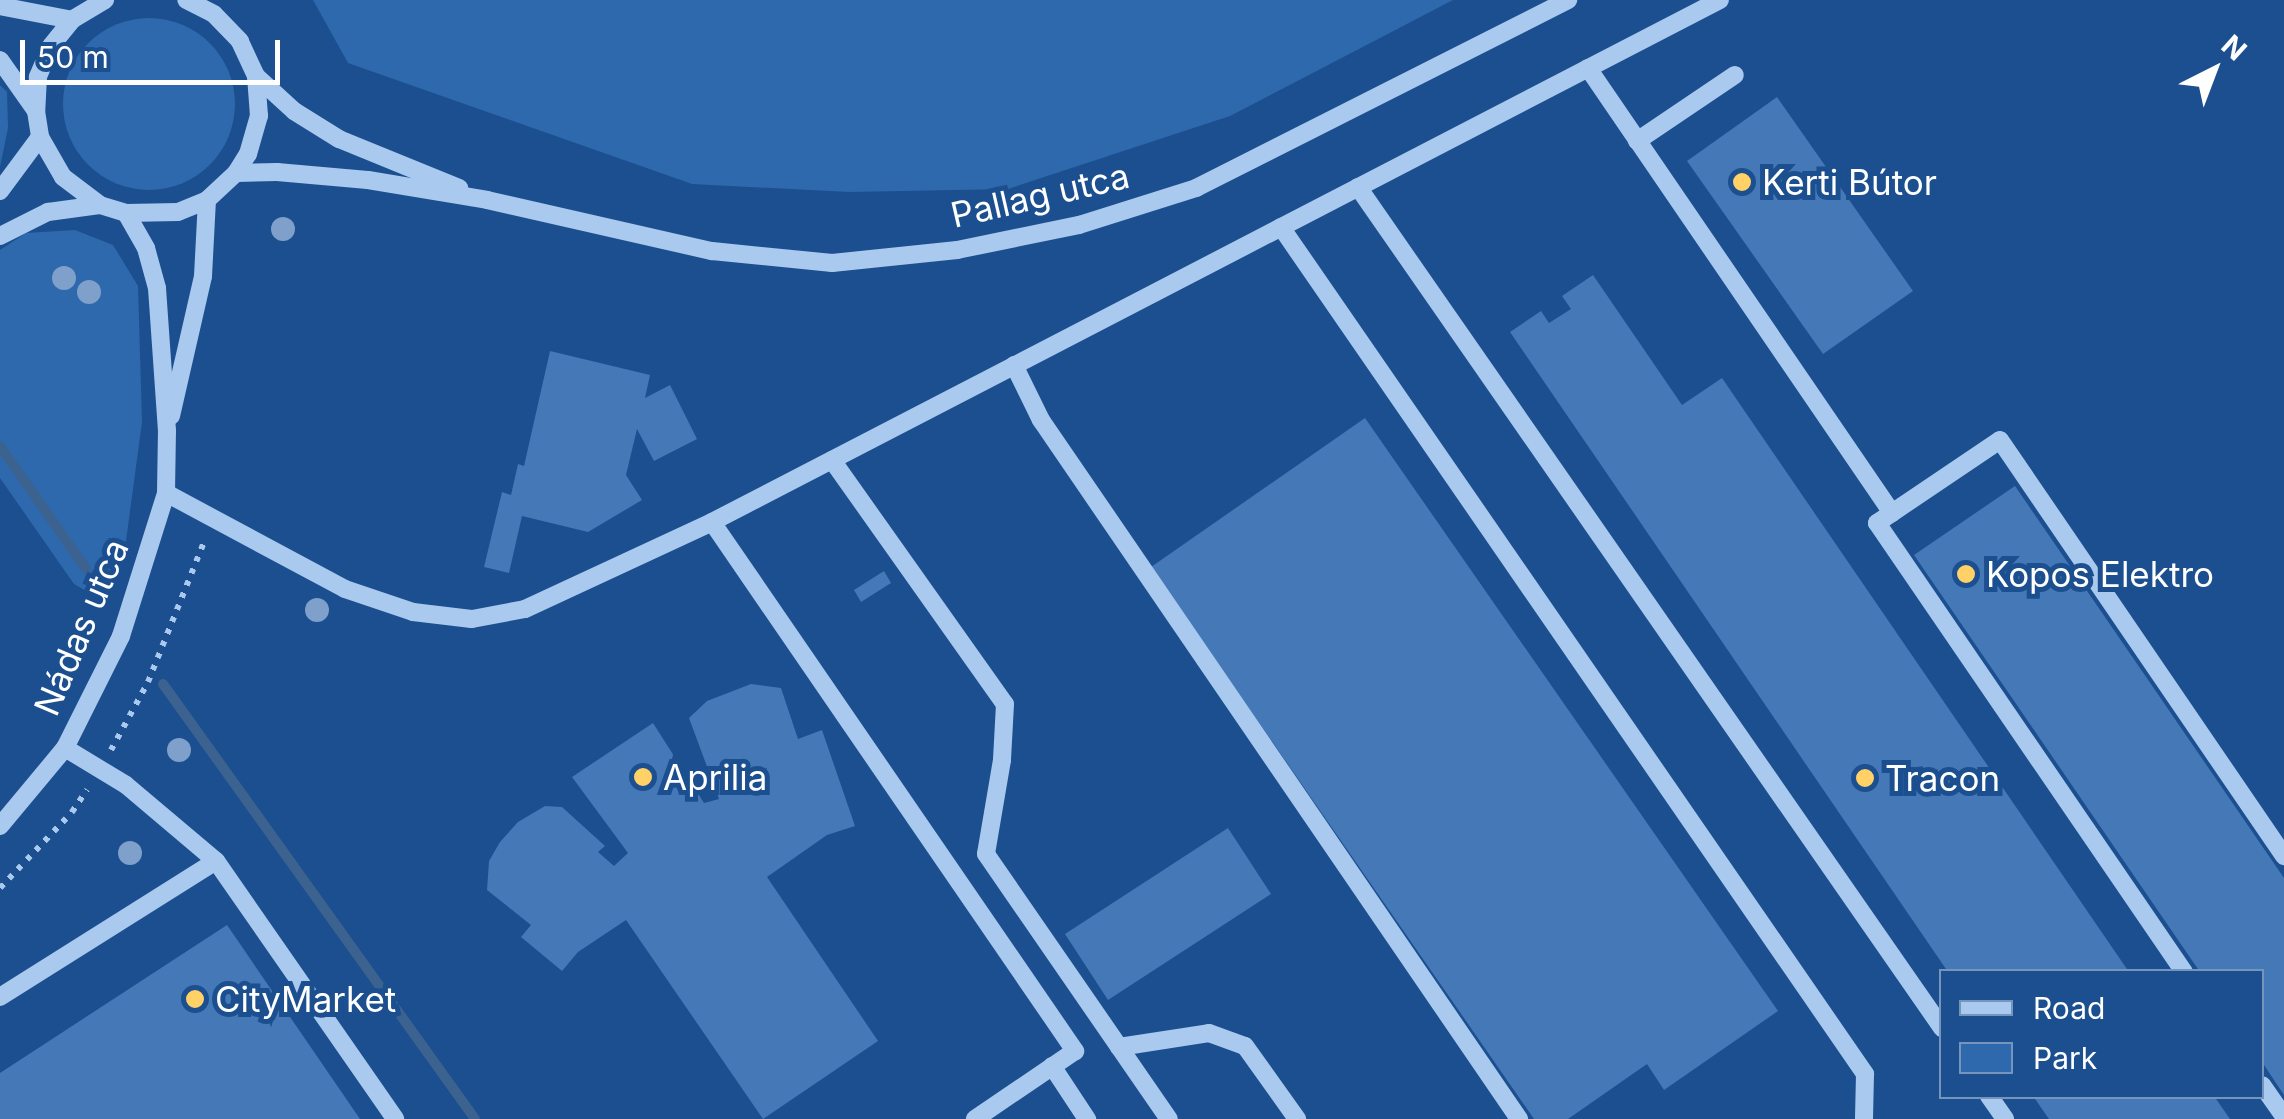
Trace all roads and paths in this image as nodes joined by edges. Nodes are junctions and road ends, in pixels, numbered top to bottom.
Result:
1 (105, 0) edge
2 (186, 0) edge
3 (1568, 0) edge
4 (1720, 0) edge
5 (0, 6) edge
6 (72, 20) junction
7 (0, 60) edge
8 (1588, 68) junction
9 (1735, 75) dead end
10 (256, 76) junction
11 (36, 111) junction
12 (40, 136) junction
13 (1638, 141) junction
14 (236, 173) junction
15 (1358, 187) junction
16 (0, 192) edge
17 (207, 200) junction
18 (487, 200) junction
19 (100, 205) junction
20 (126, 214) junction
21 (1282, 227) junction
22 (0, 236) edge
23 (1014, 365) junction
24 (168, 432) junction
25 (832, 460) junction
26 (166, 492) junction
27 (1892, 514) junction
28 (215, 519) junction
29 (712, 522) junction
30 (64, 748) junction
31 (102, 767) junction
32 (0, 826) edge
33 (2284, 856) edge
34 (216, 860) junction
35 (0, 888) edge
36 (2182, 969) edge
37 (0, 997) edge
38 (1939, 1024) edge
39 (1119, 1047) junction
40 (1052, 1066) junction
41 (2264, 1087) edge
42 (977, 1118) edge
43 (2284, 1118) edge
44 (394, 1119) edge
45 (1088, 1119) edge
46 (1169, 1119) edge
47 (1297, 1119) edge
48 (1519, 1119) edge
49 (1864, 1119) edge

1 - 6 street
2 - 10 street
3 - 18 street, Pallag utca
4 - 8 street
5 - 6 street
6 - 11 street
7 - 11 street
8 - 13 street
8 - 15 street
9 - 13 street
10 - 14 street
10 - 18 street
11 - 12 street
12 - 16 street
12 - 19 street
13 - 27 street
14 - 17 street
14 - 18 street
15 - 21 street
15 - 38 street
17 - 20 street
17 - 24 street, Nádas utca
19 - 20 street
19 - 22 street
20 - 24 street, Nádas utca
21 - 23 street
21 - 49 street
23 - 25 street
23 - 48 street
24 - 26 street, Nádas utca
25 - 29 street
25 - 39 street
26 - 28 street
26 - 30 street, Nádas utca
27 - 33 street
27 - 36 street
28 - 29 street
28 - 31 path
29 - 40 street
30 - 31 street
30 - 32 street, Nádas utca
31 - 34 street
31 - 35 path
34 - 37 street
34 - 44 street
39 - 46 street
39 - 47 street
40 - 42 street
40 - 45 street
41 - 43 street

